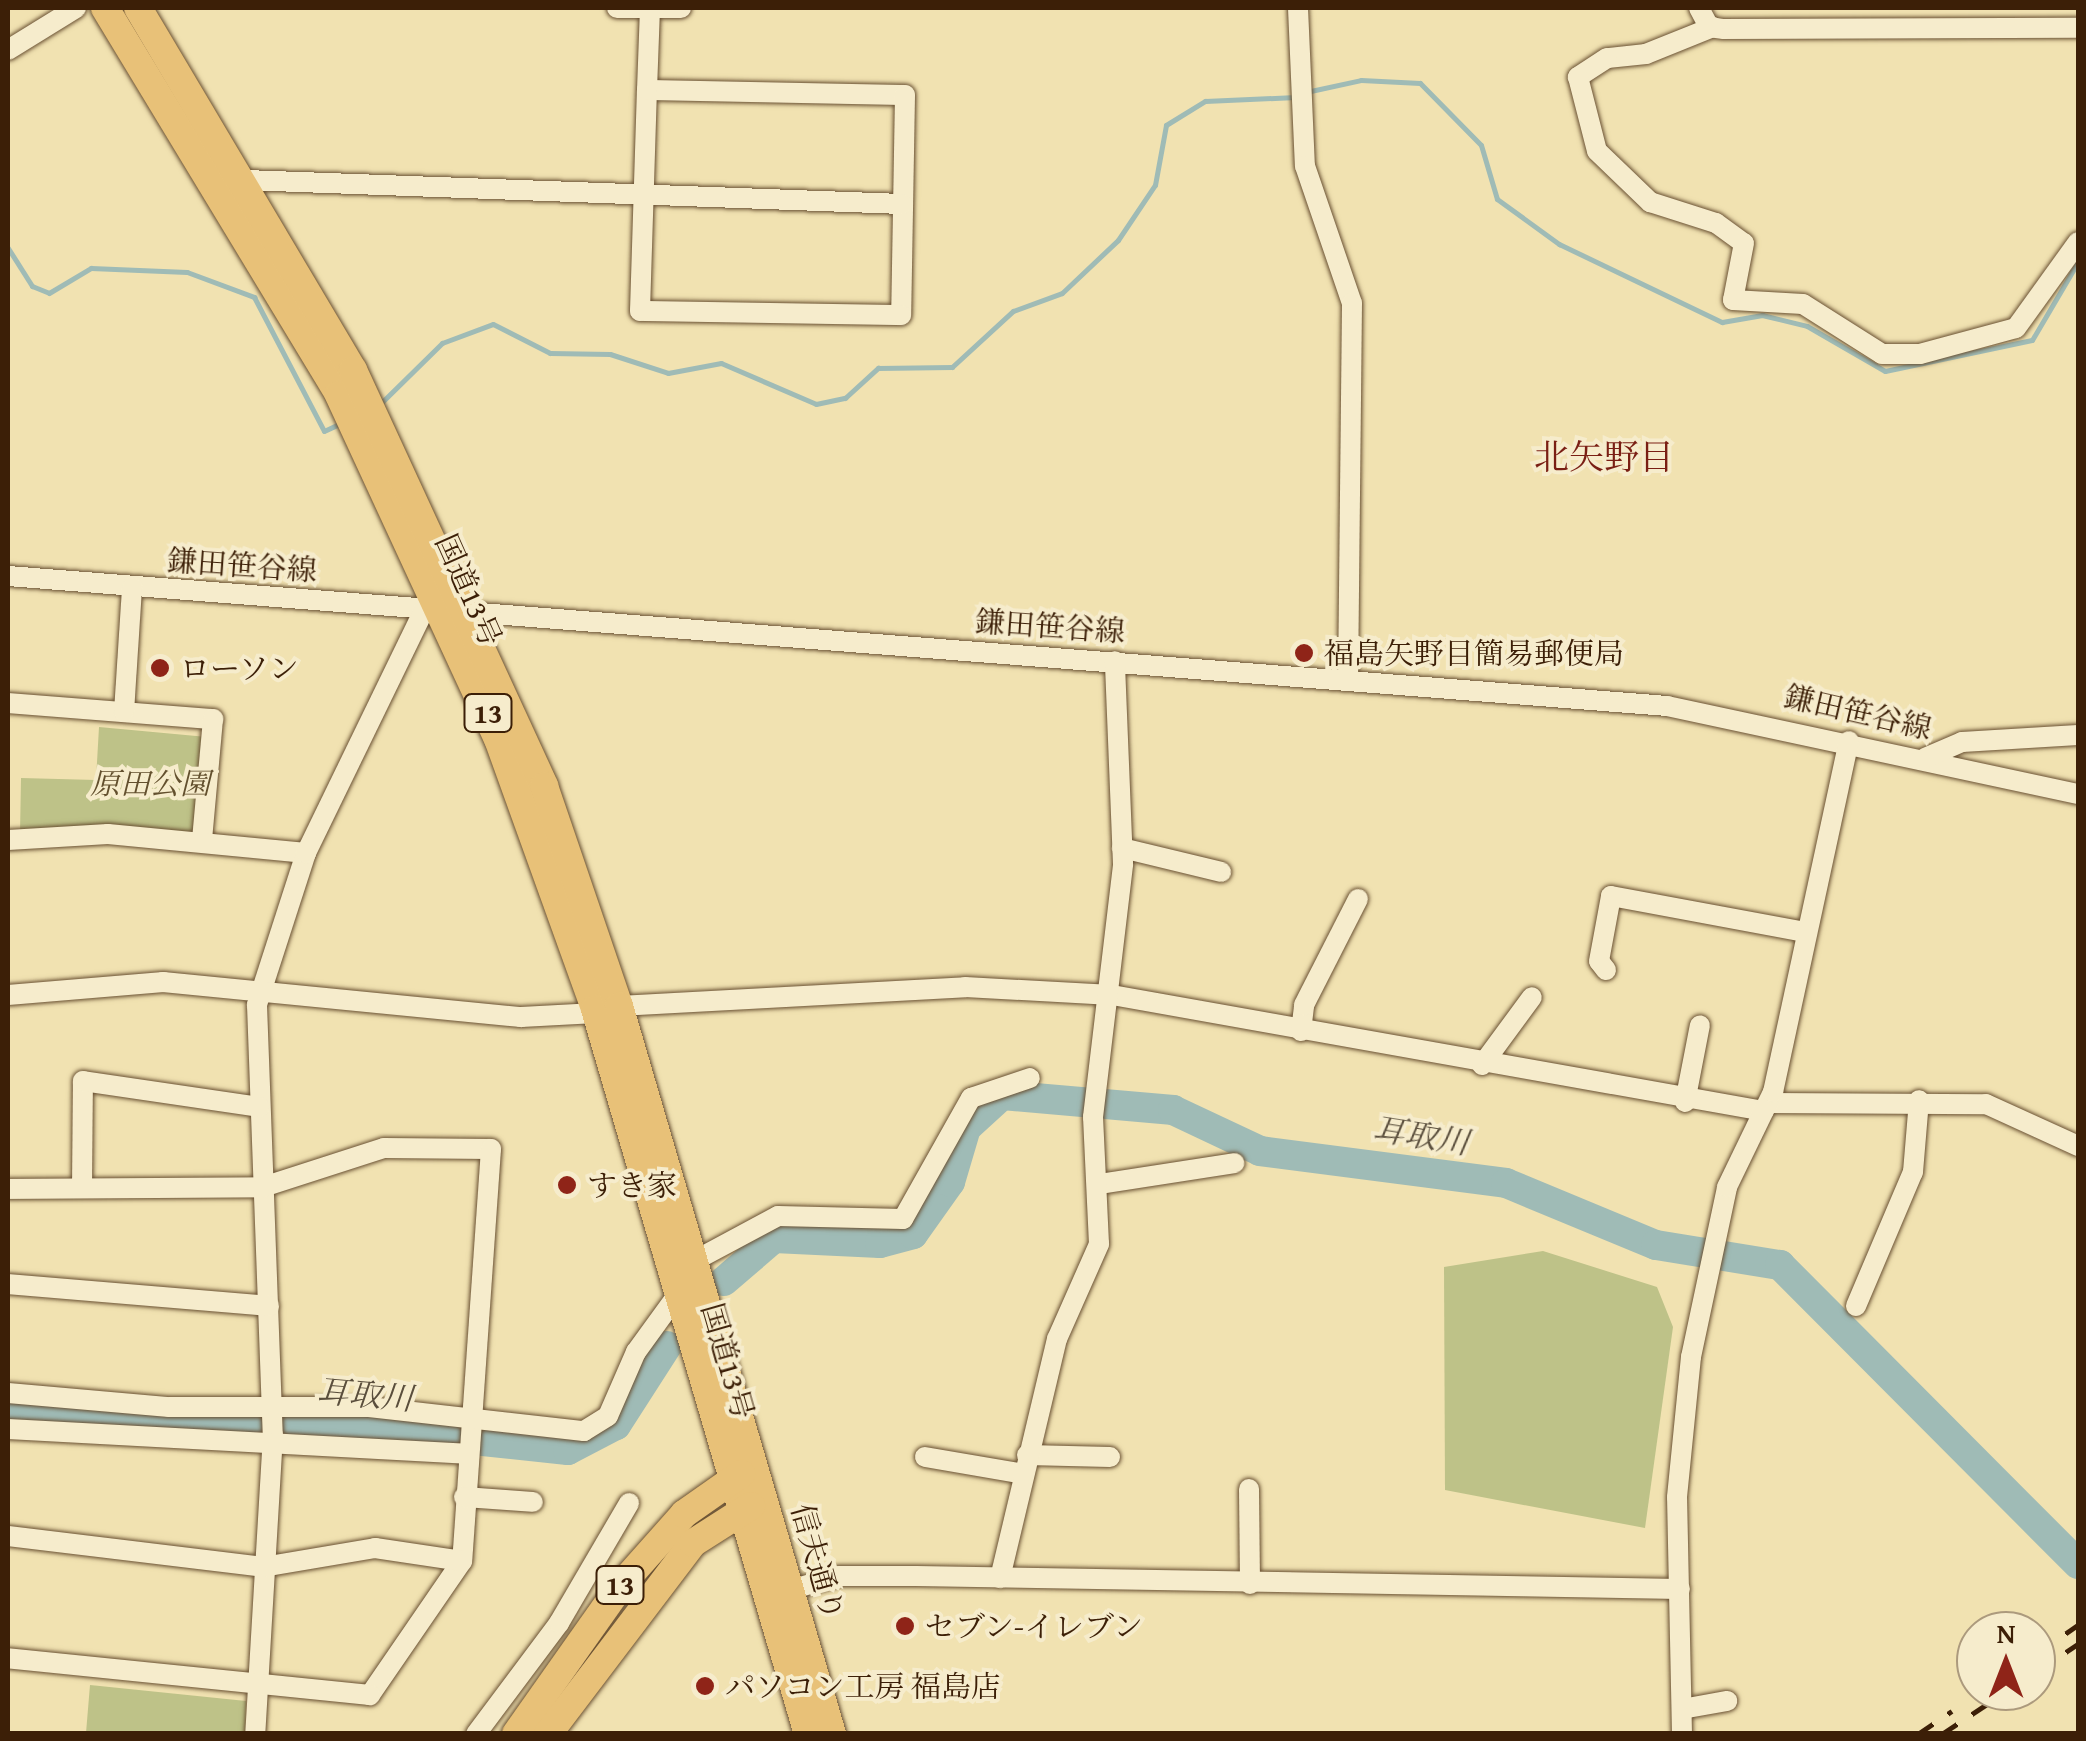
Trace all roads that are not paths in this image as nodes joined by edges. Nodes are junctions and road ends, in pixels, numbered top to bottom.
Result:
1 (76, 8) edge
2 (105, 8) edge
3 (138, 8) edge
4 (617, 8) edge
5 (650, 8) edge
6 (681, 8) edge
7 (1298, 8) edge
8 (1699, 8) edge
9 (1713, 28) junction
10 (2078, 28) edge
11 (8, 50) edge
12 (647, 90) junction
13 (245, 180) junction
14 (644, 197) junction
15 (902, 204) junction
16 (2078, 242) edge
17 (8, 576) edge
18 (132, 587) junction
19 (446, 610) junction
20 (1116, 661) junction
21 (1348, 677) junction
22 (8, 703) edge
23 (124, 712) junction
24 (2078, 735) edge
25 (1850, 741) junction
26 (1925, 758) junction
27 (2078, 794) edge
28 (8, 840) edge
29 (202, 840) junction
30 (1122, 848) junction
31 (306, 853) junction
32 (1221, 872) dead end
33 (1358, 899) dead end
34 (1806, 932) junction
35 (1606, 970) dead end
36 (260, 988) junction
37 (8, 995) edge
38 (1112, 995) junction
39 (1532, 996) dead end
40 (608, 1010) junction
41 (1700, 1025) dead end
42 (1301, 1031) junction
43 (1482, 1065) junction
44 (1030, 1078) dead end
45 (1919, 1100) junction
46 (1685, 1102) junction
47 (1766, 1107) junction
48 (259, 1108) junction
49 (2078, 1146) edge
50 (1234, 1163) dead end
51 (1099, 1184) junction
52 (82, 1188) junction
53 (263, 1188) junction
54 (8, 1189) edge
55 (694, 1260) junction
56 (8, 1284) edge
57 (676, 1298) junction
58 (269, 1306) junction
59 (1856, 1306) dead end
60 (8, 1393) edge
61 (272, 1406) junction
62 (8, 1429) edge
63 (273, 1438) junction
64 (467, 1438) junction
65 (1110, 1456) dead end
66 (925, 1458) dead end
67 (1026, 1464) junction
68 (756, 1467) junction
69 (728, 1479) junction
70 (1249, 1489) dead end
71 (464, 1497) junction
72 (766, 1498) junction
73 (533, 1502) dead end
74 (628, 1503) dead end
75 (736, 1513) junction
76 (8, 1536) edge
77 (462, 1561) junction
78 (263, 1567) junction
79 (1000, 1578) junction
80 (1250, 1584) junction
81 (793, 1589) junction
82 (1680, 1589) junction
83 (570, 1633) junction
84 (8, 1658) edge
85 (258, 1687) junction
86 (1727, 1702) dead end
87 (1682, 1720) edge
88 (550, 1733) edge
89 (255, 1734) edge
90 (476, 1734) edge
91 (516, 1734) edge
92 (808, 1734) edge
93 (832, 1734) edge

1 - 11 street
2 - 19 highway, 国道13号 / 13
3 - 13 highway, 国道13号 / 13
4 - 5 street
5 - 6 street
5 - 12 street
7 - 21 street
8 - 9 street
9 - 10 street
9 - 16 street
12 - 14 street
12 - 15 street
13 - 14 street
13 - 19 highway, 国道13号 / 13
14 - 15 street
14 - 15 street
17 - 18 street, 鎌田笹谷線
18 - 19 street, 鎌田笹谷線
18 - 23 street
19 - 20 street, 鎌田笹谷線
19 - 31 street
19 - 40 highway, 国道13号 / 13
20 - 21 street, 鎌田笹谷線
20 - 30 street
21 - 25 street, 鎌田笹谷線
22 - 23 street
23 - 29 street
24 - 26 street
25 - 26 street, 鎌田笹谷線
25 - 34 street
26 - 27 street, 鎌田笹谷線
28 - 29 street
29 - 31 street
30 - 32 street
30 - 38 street
31 - 36 street
33 - 42 street
34 - 35 street
34 - 47 street
36 - 37 street
36 - 40 street
36 - 48 street
38 - 40 street
38 - 42 street
38 - 51 street
39 - 43 street
40 - 55 highway, 国道13号 / 13
40 - 57 highway, 国道13号 / 13
41 - 46 street
42 - 43 street
43 - 46 street
44 - 55 street
45 - 47 street
45 - 49 street
45 - 59 street
46 - 47 street
47 - 82 street
48 - 52 street
48 - 53 street
50 - 51 street
51 - 67 street
52 - 53 street
52 - 54 street
53 - 58 street
53 - 64 street
55 - 68 highway, 国道13号 / 13
56 - 58 street
57 - 64 street
57 - 69 highway, 国道13号 / 13
58 - 61 street
60 - 61 street
61 - 63 street
61 - 64 street
62 - 63 street
63 - 64 street
63 - 78 street
64 - 71 street
65 - 67 street
66 - 67 street
67 - 79 street
68 - 69 highway, 13
68 - 72 highway, 信夫通り / 13
69 - 75 highway, 信夫通り / 13
69 - 83 highway, 13
70 - 80 street
71 - 73 street
71 - 77 street
72 - 75 highway, 13
72 - 81 highway, 信夫通り / 13
74 - 83 street
75 - 88 highway, 13
75 - 92 highway, 信夫通り / 13
76 - 78 street
77 - 78 street
77 - 85 street
78 - 85 street
79 - 80 street
79 - 81 street
80 - 82 street
81 - 93 highway, 信夫通り / 13
82 - 87 street
83 - 90 street
83 - 91 highway, 13
84 - 85 street
85 - 89 street
86 - 87 street

